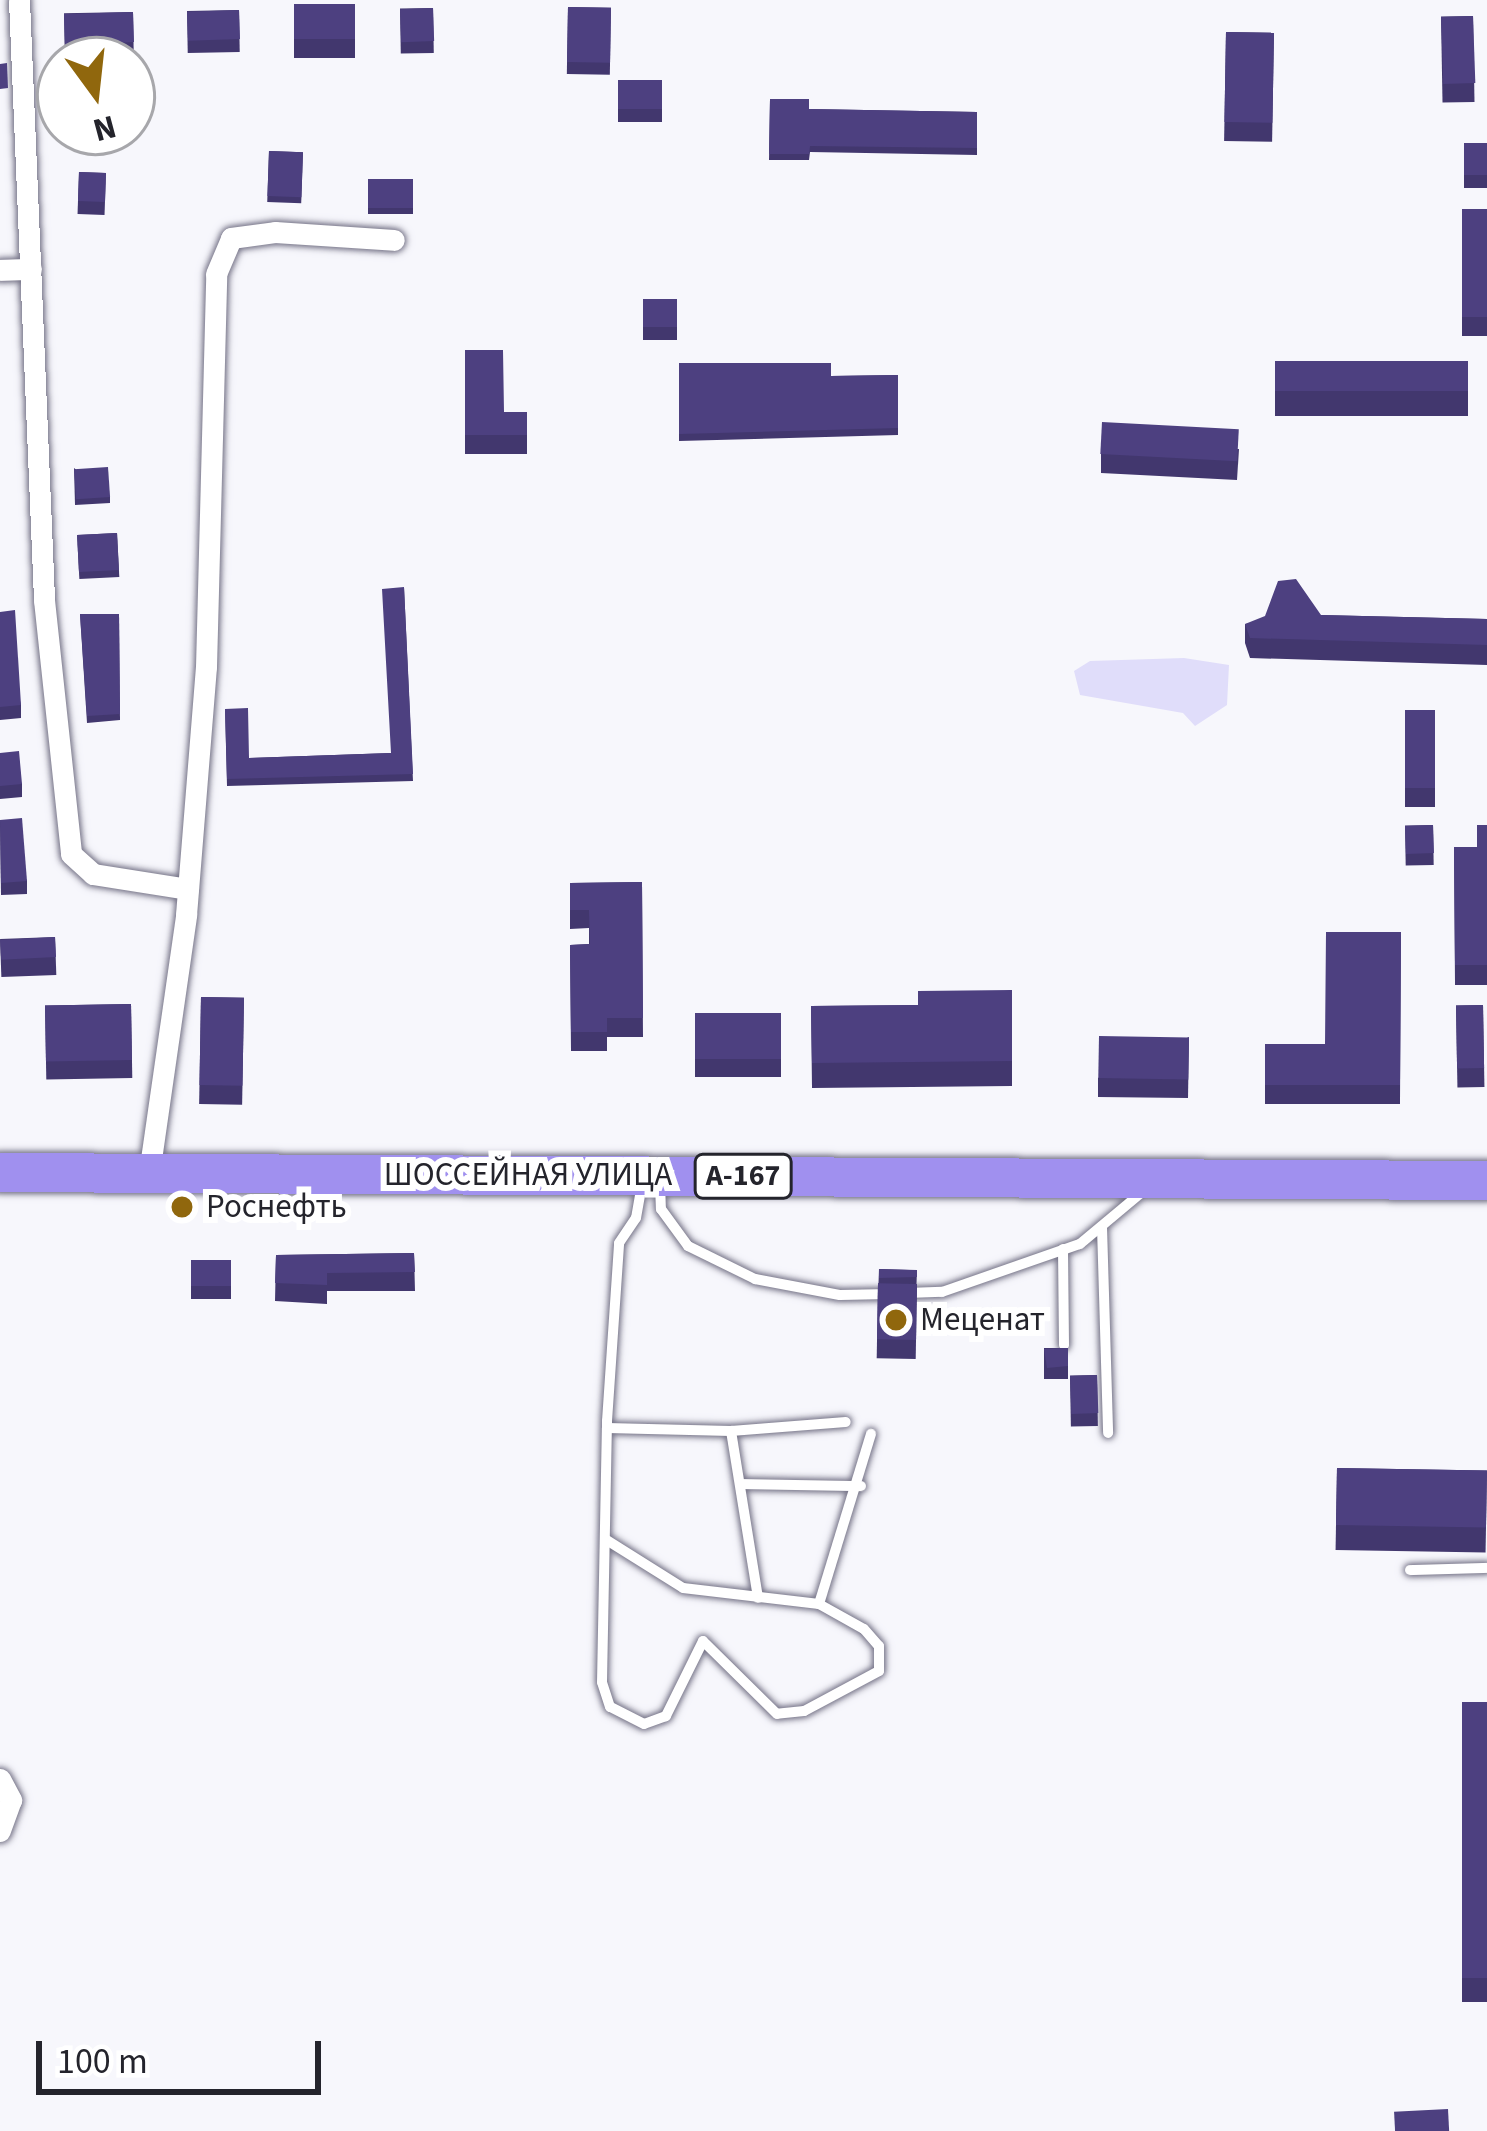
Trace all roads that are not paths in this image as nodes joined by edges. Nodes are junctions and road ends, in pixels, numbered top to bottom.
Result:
1 (19, 0) edge
2 (394, 240) dead end
3 (32, 268) junction
4 (0, 269) edge
5 (188, 889) junction
6 (0, 1172) edge
7 (148, 1173) junction
8 (651, 1176) junction
9 (1159, 1178) junction
10 (1487, 1180) edge
11 (1102, 1227) junction
12 (1063, 1250) junction
13 (1064, 1345) edge
14 (846, 1422) dead end
15 (607, 1428) junction
16 (731, 1431) junction
17 (1108, 1433) dead end
18 (871, 1434) dead end
19 (744, 1484) junction
20 (861, 1486) junction
21 (605, 1539) junction
22 (1487, 1568) edge
23 (1410, 1570) dead end
24 (758, 1598) junction
25 (819, 1604) junction
26 (0, 1779) edge
27 (0, 1831) edge

1 - 3 street
2 - 5 street
3 - 4 street
3 - 5 street
5 - 7 street
6 - 7 highway, ШОССЕЙНАЯ УЛИЦА / А-167
7 - 8 highway, ШОССЕЙНАЯ УЛИЦА / А-167
8 - 9 highway, ШОССЕЙНАЯ УЛИЦА / А-167
8 - 12 lane
8 - 15 lane
9 - 10 highway, ШОССЕЙНАЯ УЛИЦА / А-167
9 - 11 lane
11 - 12 lane
11 - 17 lane
12 - 13 lane
14 - 16 lane
15 - 16 lane
15 - 21 lane
16 - 19 lane
18 - 20 lane
19 - 20 lane
19 - 24 lane
20 - 25 lane
21 - 24 lane
21 - 25 lane
22 - 23 lane
24 - 25 lane
26 - 27 street

